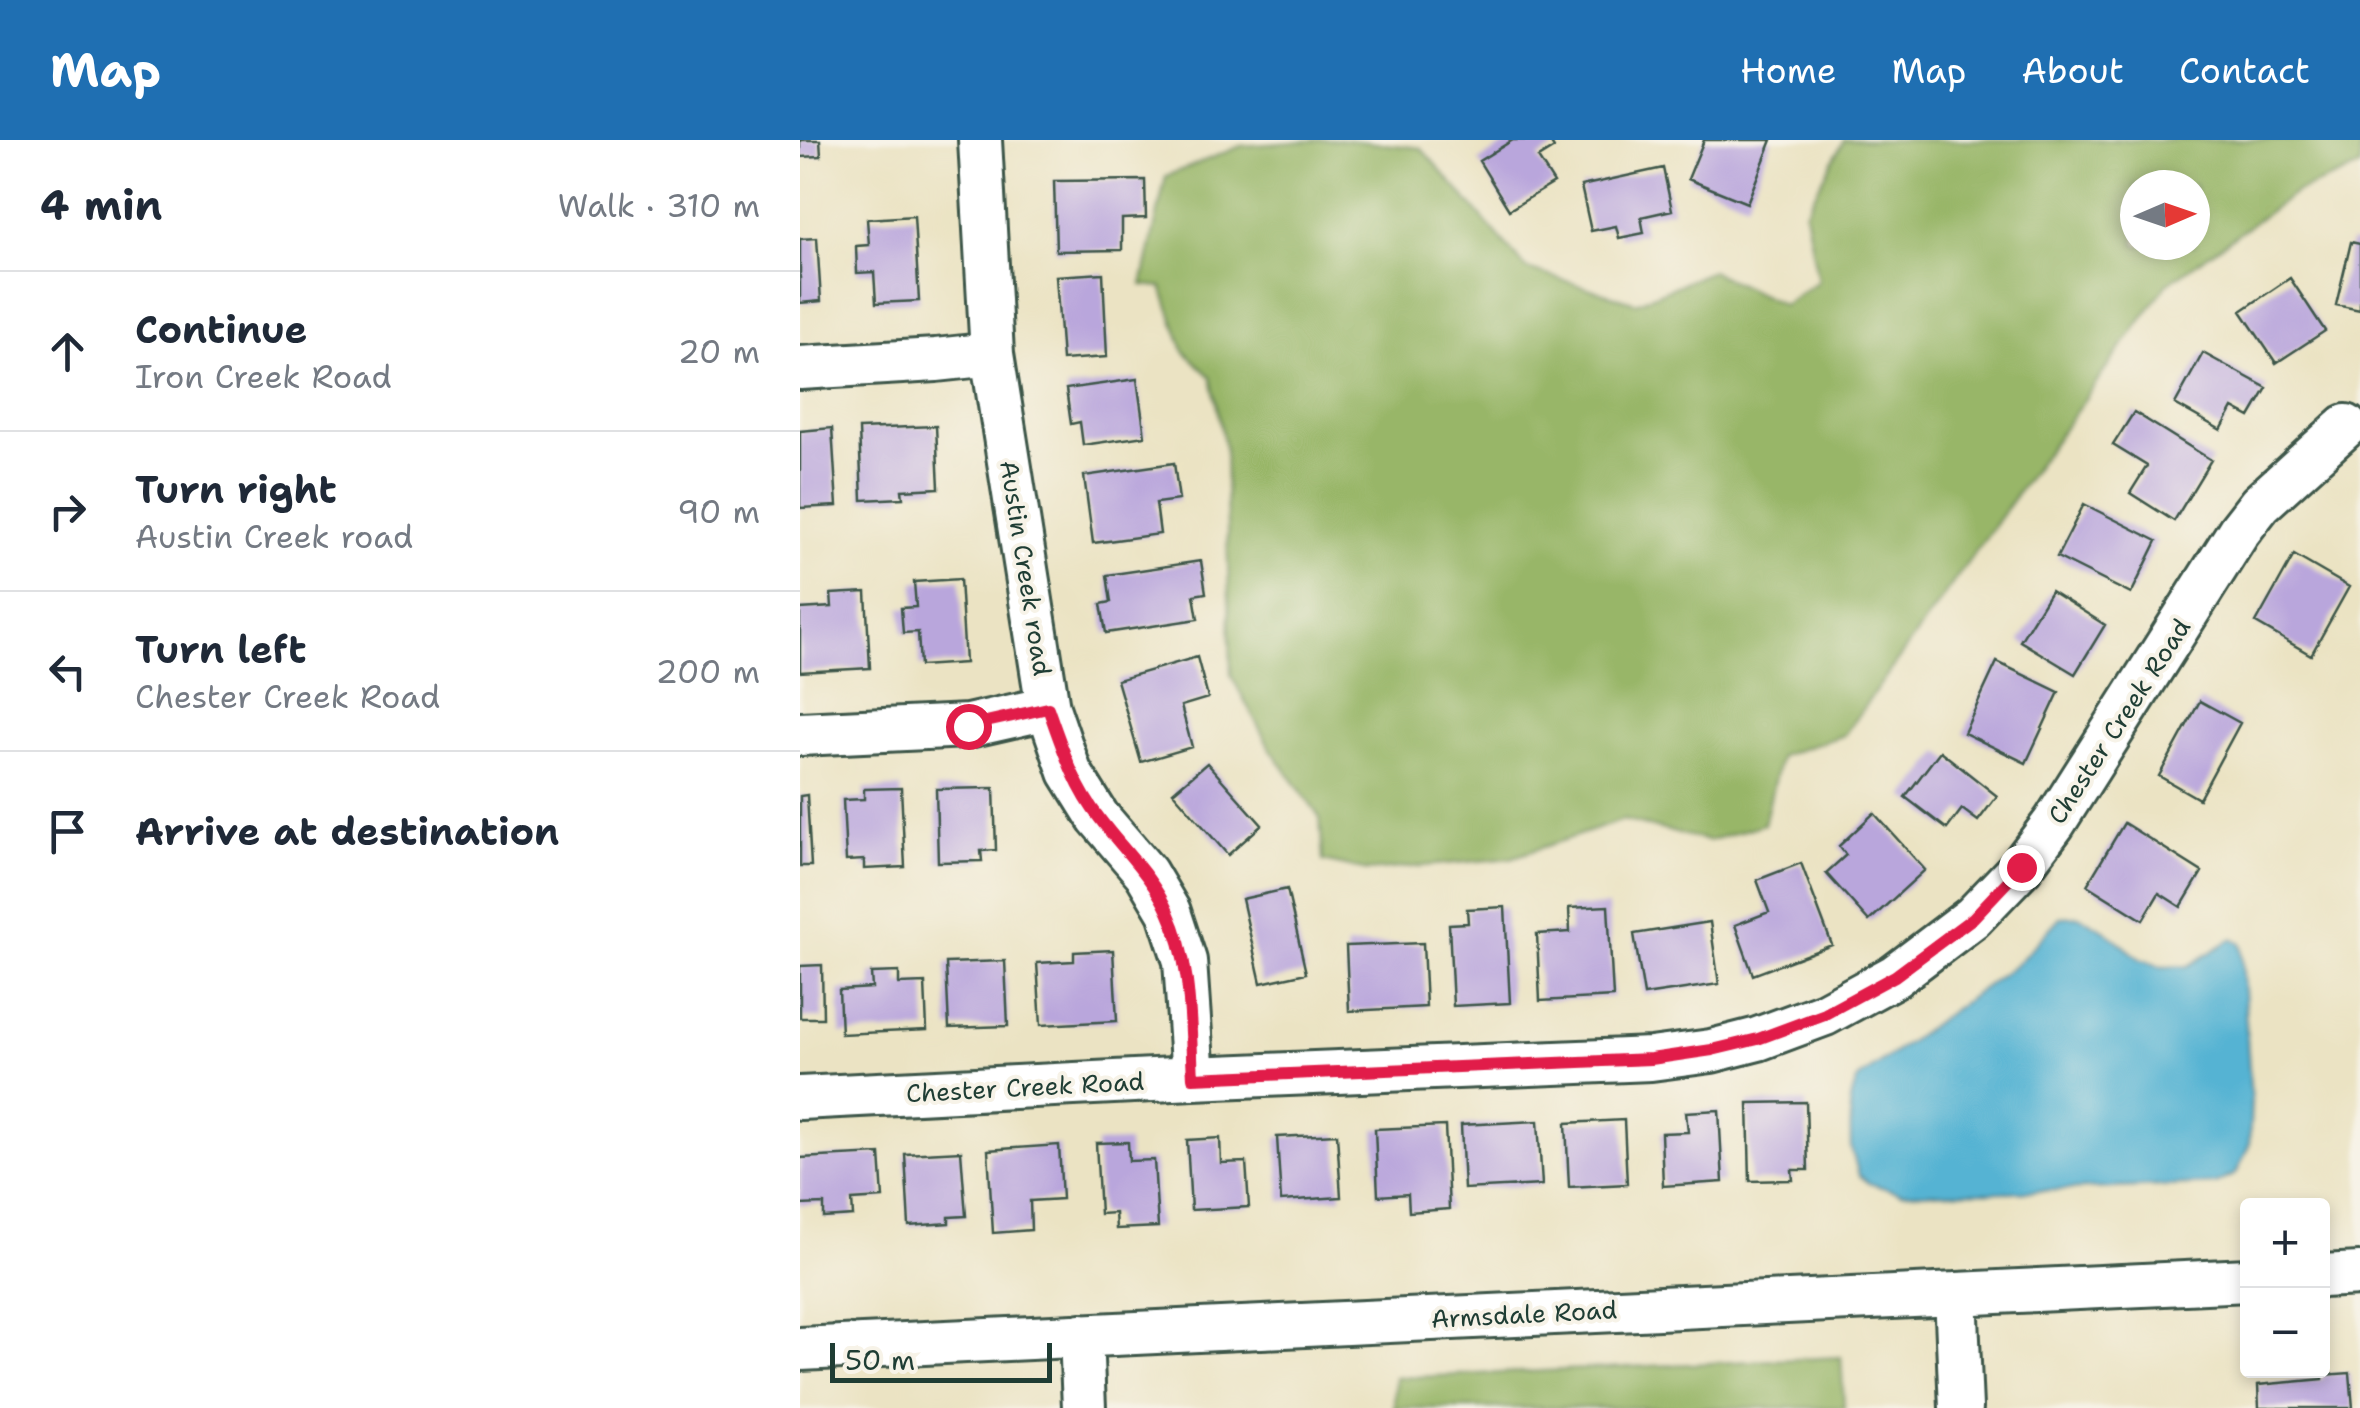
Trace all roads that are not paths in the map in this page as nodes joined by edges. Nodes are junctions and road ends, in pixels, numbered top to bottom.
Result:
1 (980, 140) edge
2 (992, 354) junction
3 (800, 368) edge
4 (2346, 426) dead end
5 (1048, 708) junction
6 (800, 734) edge
7 (1193, 1078) junction
8 (800, 1098) edge
9 (2360, 1274) edge
10 (2330, 1276) edge
11 (2240, 1280) edge
12 (1956, 1294) junction
13 (1081, 1335) junction
14 (800, 1349) edge
15 (1084, 1408) edge
16 (1961, 1408) edge

1 - 2 street, Austin Creek road
2 - 3 street
2 - 5 street, Austin Creek road
4 - 7 street, Chester Creek Road
5 - 6 street
5 - 7 street, Austin Creek road
7 - 8 street, Chester Creek Road
9 - 10 street
11 - 12 street, Armsdale Road
12 - 13 street, Armsdale Road
12 - 16 street
13 - 14 street, Armsdale Road
13 - 15 street

